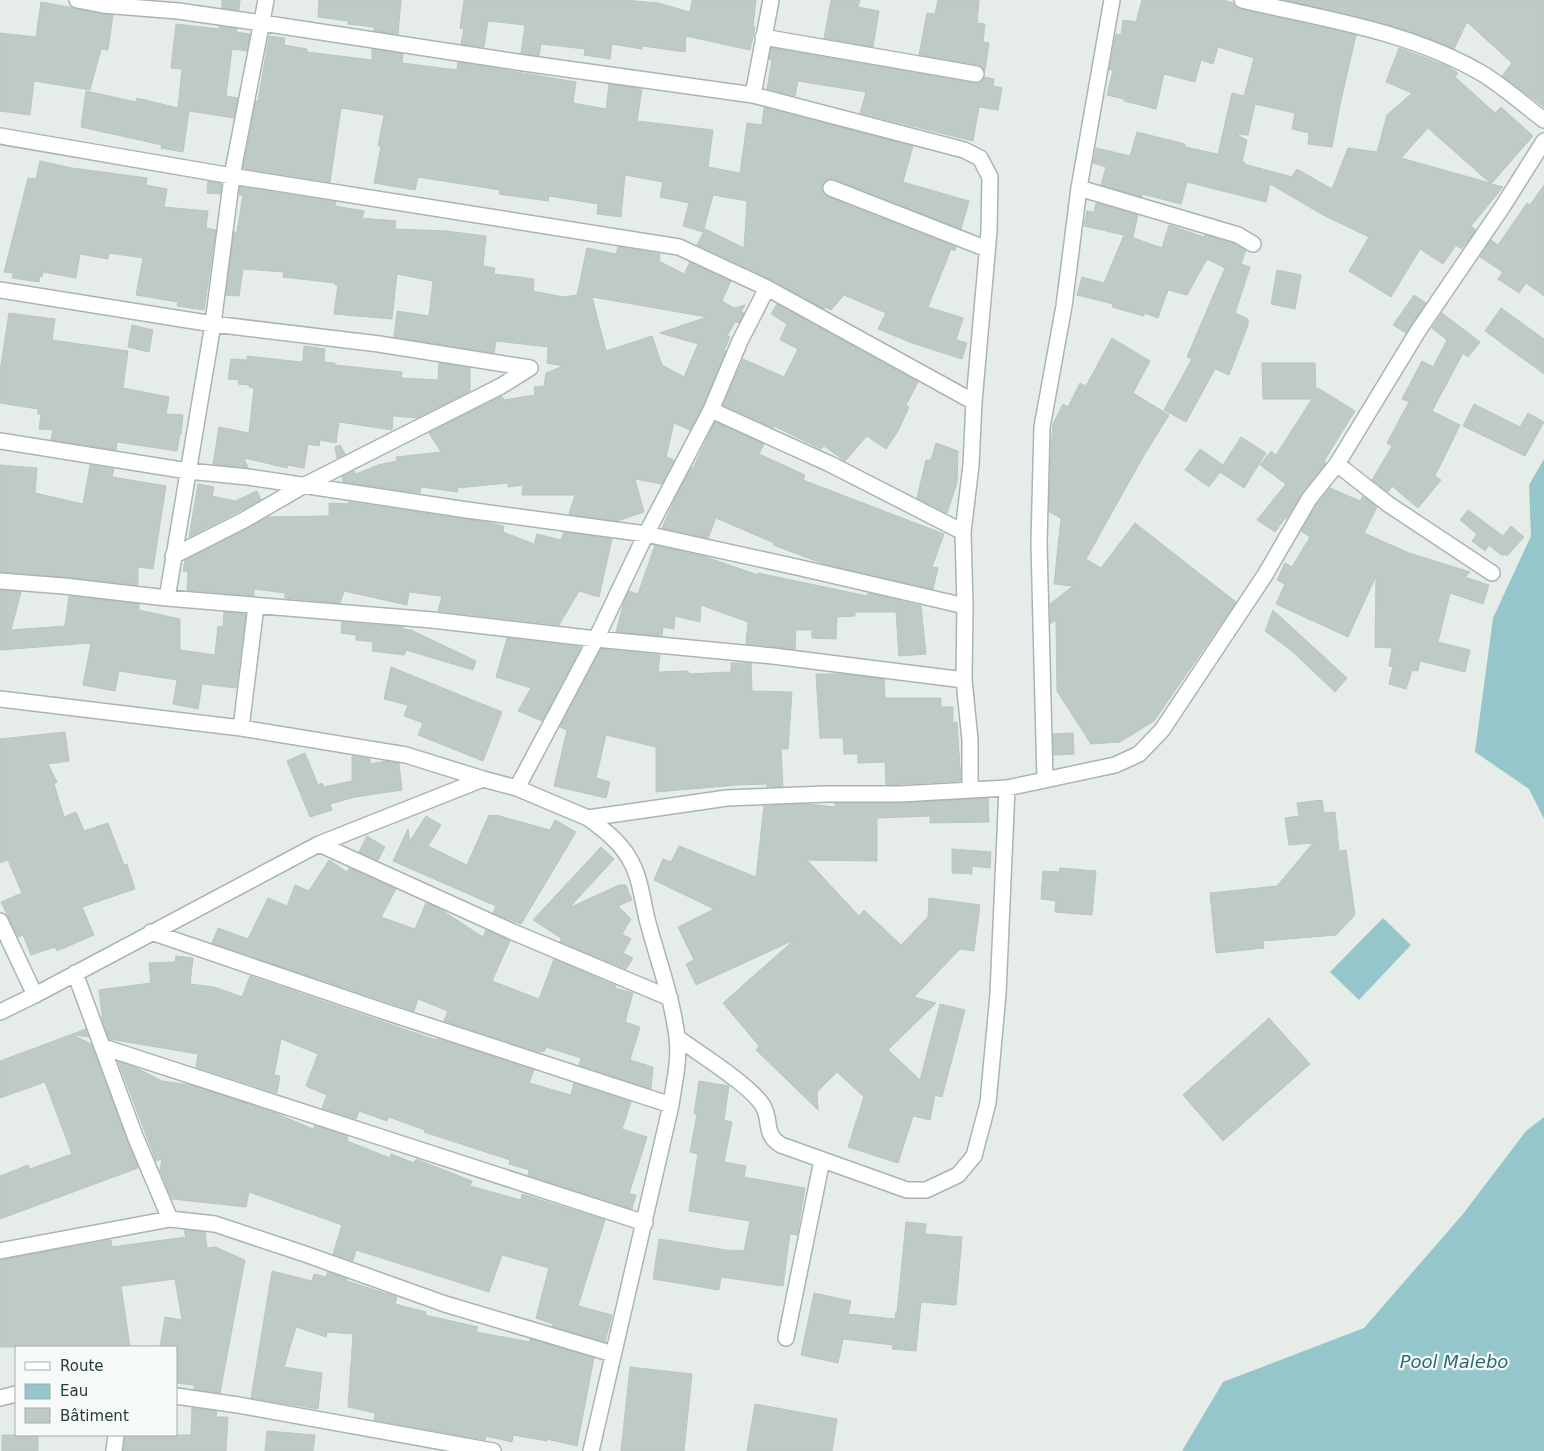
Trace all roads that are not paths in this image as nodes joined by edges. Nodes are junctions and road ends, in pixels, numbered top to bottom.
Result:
1 (77, 0) edge
2 (266, 0) edge
3 (771, 0) edge
4 (1112, 0) edge
5 (1242, 0) edge
6 (262, 23) junction
7 (763, 37) junction
8 (976, 74) dead end
9 (753, 95) junction
10 (1544, 120) edge
11 (0, 136) edge
12 (1544, 141) edge
13 (232, 176) junction
14 (831, 188) dead end
15 (1079, 188) junction
16 (1253, 244) dead end
17 (987, 249) junction
18 (767, 288) junction
19 (0, 290) edge
20 (213, 324) junction
21 (974, 402) junction
22 (711, 410) junction
23 (0, 441) edge
24 (1337, 464) junction
25 (188, 470) junction
26 (303, 486) junction
27 (963, 532) junction
28 (646, 534) junction
29 (173, 556) junction
30 (1492, 573) dead end
31 (0, 580) edge
32 (167, 598) junction
33 (256, 606) junction
34 (965, 606) junction
35 (596, 639) junction
36 (964, 680) junction
37 (0, 699) edge
38 (241, 728) junction
39 (483, 779) junction
40 (1045, 780) junction
41 (517, 788) junction
42 (1007, 788) junction
43 (970, 790) junction
44 (588, 818) junction
45 (319, 844) junction
46 (0, 921) edge
47 (151, 932) junction
48 (75, 973) junction
49 (35, 995) junction
50 (670, 998) junction
51 (0, 1012) edge
52 (678, 1038) junction
53 (103, 1047) junction
54 (671, 1105) junction
55 (822, 1160) junction
56 (170, 1219) junction
57 (645, 1223) junction
58 (0, 1252) edge
59 (786, 1338) dead end
60 (613, 1354) junction
61 (15, 1394) edge
62 (178, 1396) edge
63 (0, 1398) edge
64 (116, 1436) edge
65 (114, 1451) edge
66 (493, 1451) edge
67 (591, 1451) edge

1 - 6 street
2 - 6 street
3 - 7 street
4 - 15 street
5 - 10 street
6 - 9 street
6 - 13 street
7 - 8 street
7 - 9 street
9 - 17 street
11 - 13 street
12 - 24 street
13 - 18 street
13 - 20 street
14 - 17 street
15 - 16 street
15 - 40 street
17 - 21 street
18 - 21 street
18 - 22 street
19 - 20 street
20 - 25 street
20 - 26 street
21 - 27 street
22 - 27 street
22 - 28 street
23 - 25 street
24 - 30 street
24 - 40 street
25 - 26 street
25 - 29 street
26 - 28 street
26 - 29 street
27 - 34 street
28 - 34 street
28 - 35 street
29 - 32 street
31 - 32 street
32 - 33 street
33 - 35 street
33 - 38 street
34 - 36 street
35 - 36 street
35 - 41 street
36 - 43 street
37 - 38 street
38 - 39 street
39 - 41 street
39 - 45 street
40 - 42 street
41 - 44 street
42 - 43 street
42 - 55 street
43 - 44 street
44 - 50 street
45 - 47 street
45 - 50 street
46 - 49 street
47 - 48 street
47 - 54 street
48 - 49 street
48 - 53 street
49 - 51 street
50 - 52 street
52 - 54 street
52 - 55 street
53 - 56 street
53 - 57 street
54 - 57 street
55 - 59 street
56 - 58 street
56 - 60 street
57 - 60 street
60 - 67 street
61 - 63 street
62 - 66 street
64 - 65 street

